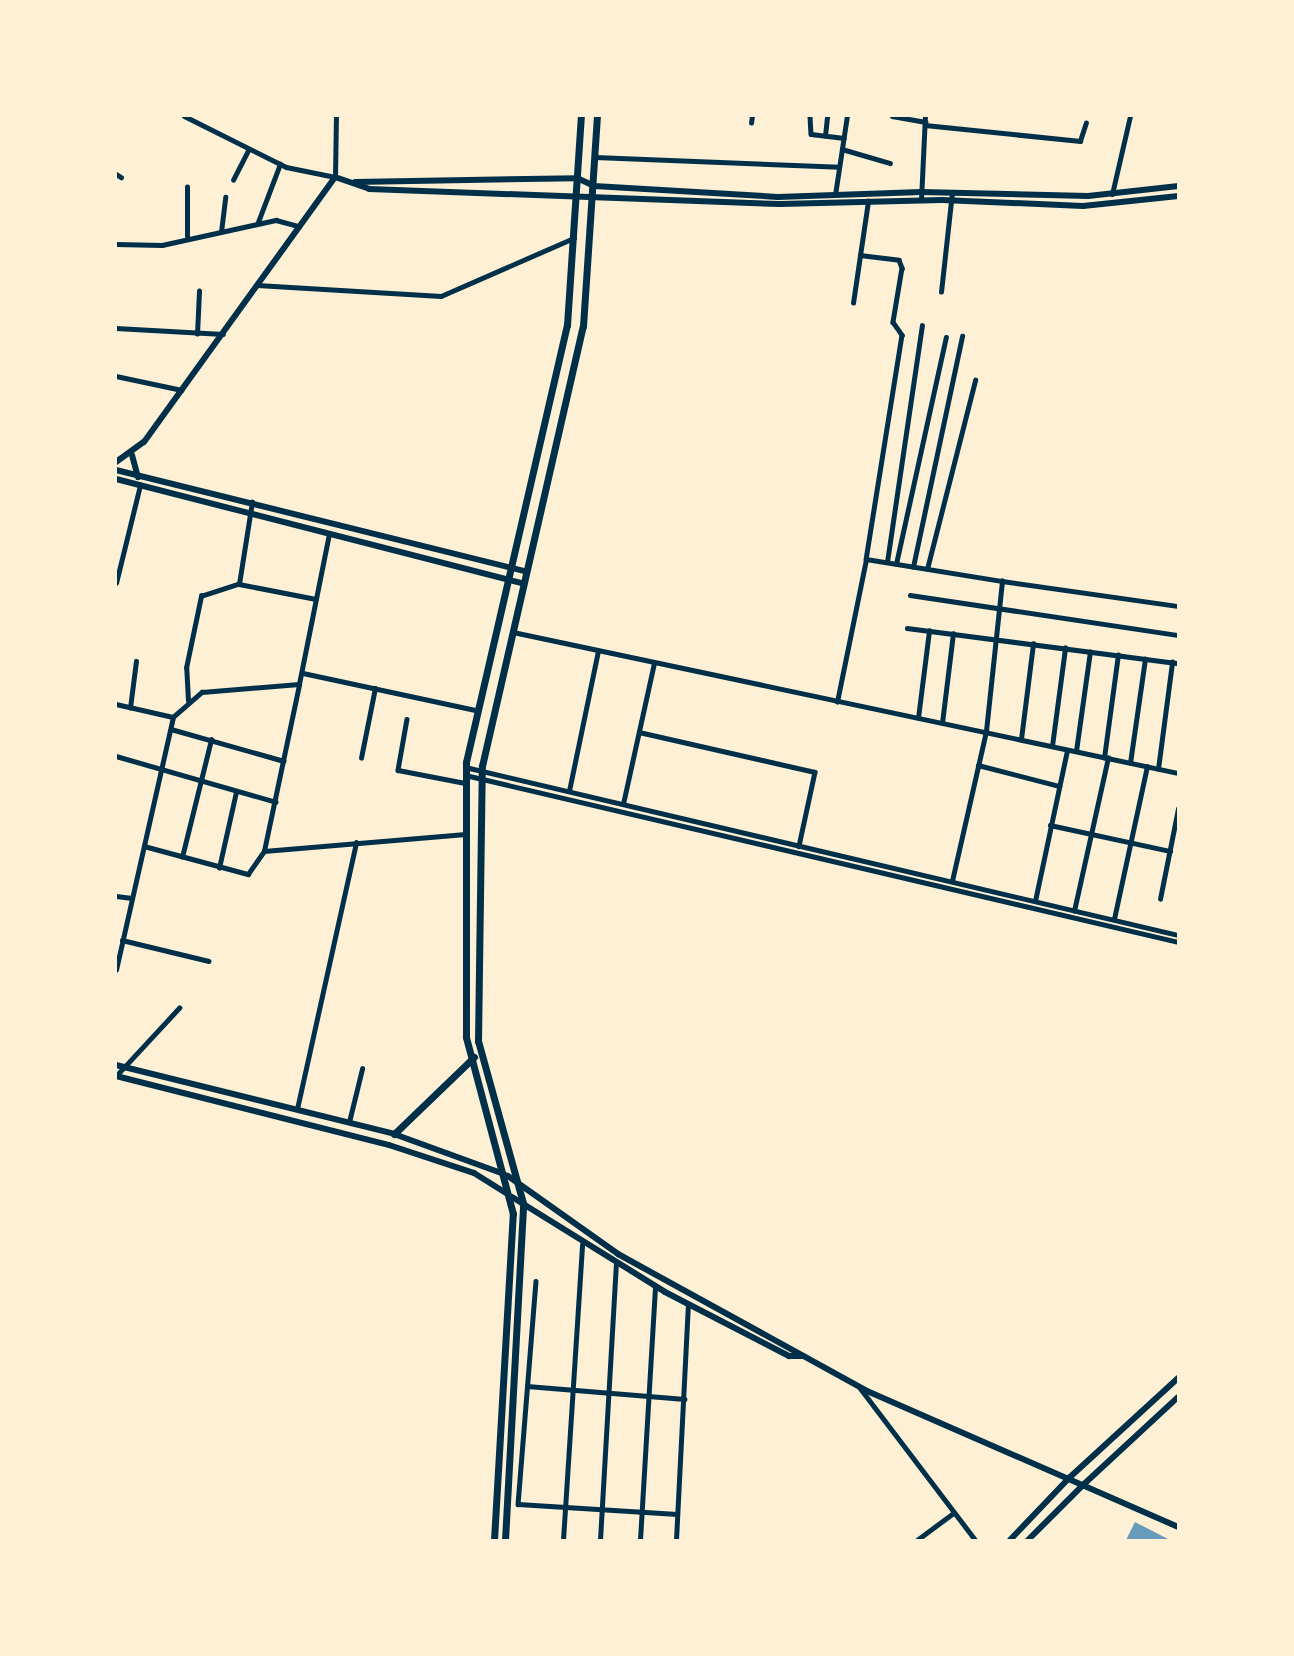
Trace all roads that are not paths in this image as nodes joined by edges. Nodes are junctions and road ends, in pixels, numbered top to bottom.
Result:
1 (184, 116) edge
2 (336, 116) edge
3 (581, 116) edge
4 (597, 116) edge
5 (752, 116) edge
6 (810, 116) edge
7 (827, 116) edge
8 (847, 116) edge
9 (892, 116) edge
10 (1130, 116) edge
11 (925, 121) edge
12 (751, 123) dead end
13 (1086, 123) dead end
14 (825, 136) junction
15 (844, 138) junction
16 (842, 149) junction
17 (247, 150) junction
18 (595, 157) junction
19 (890, 163) dead end
20 (280, 164) junction
21 (839, 167) junction
22 (116, 174) edge
23 (121, 177) dead end
24 (335, 177) junction
25 (577, 178) junction
26 (233, 180) dead end
27 (479, 181) junction
28 (353, 182) junction
29 (594, 186) junction
30 (1178, 186) edge
31 (187, 187) dead end
32 (479, 191) junction
33 (576, 192) junction
34 (835, 195) junction
35 (594, 196) junction
36 (921, 196) junction
37 (1112, 196) junction
38 (225, 197) dead end
39 (952, 197) junction
40 (1178, 197) edge
41 (868, 201) junction
42 (258, 222) junction
43 (302, 227) junction
44 (221, 232) junction
45 (187, 236) junction
46 (575, 238) junction
47 (116, 244) edge
48 (860, 255) junction
49 (257, 285) junction
50 (199, 291) dead end
51 (941, 292) dead end
52 (853, 303) dead end
53 (922, 326) dead end
54 (116, 328) edge
55 (197, 334) junction
56 (223, 334) junction
57 (962, 336) dead end
58 (946, 337) dead end
59 (116, 376) edge
60 (975, 380) dead end
61 (182, 390) junction
62 (132, 455) junction
63 (116, 462) edge
64 (116, 470) edge
65 (137, 475) junction
66 (116, 479) edge
67 (140, 485) junction
68 (252, 502) junction
69 (250, 512) junction
70 (329, 533) junction
71 (866, 559) junction
72 (887, 562) junction
73 (896, 564) junction
74 (913, 567) junction
75 (510, 568) junction
76 (927, 569) junction
77 (527, 572) junction
78 (507, 580) junction
79 (1002, 581) junction
80 (116, 583) edge
81 (239, 584) junction
82 (524, 584) junction
83 (910, 595) dead end
84 (316, 599) junction
85 (1178, 606) edge
86 (998, 610) junction
87 (907, 628) dead end
88 (929, 631) junction
89 (513, 632) junction
90 (953, 634) junction
91 (1178, 635) edge
92 (994, 639) junction
93 (1033, 644) junction
94 (1065, 648) junction
95 (598, 651) junction
96 (1090, 652) junction
97 (1118, 655) junction
98 (1145, 659) junction
99 (136, 661) dead end
100 (654, 663) junction
101 (1175, 663) edge
102 (303, 673) junction
103 (299, 684) junction
104 (375, 688) junction
105 (188, 701) junction
106 (837, 702) junction
107 (116, 704) edge
108 (130, 708) junction
109 (476, 710) junction
110 (173, 717) junction
111 (918, 718) junction
112 (407, 719) dead end
113 (942, 723) junction
114 (171, 729) junction
115 (986, 731) junction
116 (639, 732) junction
117 (1021, 739) junction
118 (211, 740) junction
119 (1052, 746) junction
120 (1067, 750) junction
121 (1076, 751) junction
122 (116, 756) edge
123 (361, 758) dead end
124 (1106, 758) junction
125 (284, 761) junction
126 (1130, 763) junction
127 (978, 765) junction
128 (1147, 767) junction
129 (1158, 769) junction
130 (162, 770) junction
131 (1178, 773) edge
132 (481, 774) junction
133 (465, 775) junction
134 (201, 782) junction
135 (1059, 786) junction
136 (569, 791) junction
137 (236, 792) junction
138 (276, 802) junction
139 (623, 804) junction
140 (1178, 809) edge
141 (1050, 825) junction
142 (1091, 833) junction
143 (465, 834) junction
144 (356, 842) junction
145 (1131, 842) junction
146 (144, 846) junction
147 (799, 846) junction
148 (264, 851) junction
149 (1170, 851) junction
150 (182, 857) junction
151 (219, 868) junction
152 (952, 881) junction
153 (116, 896) edge
154 (132, 898) junction
155 (1160, 899) dead end
156 (1035, 901) junction
157 (1074, 910) junction
158 (1073, 918) junction
159 (1114, 919) junction
160 (1178, 935) edge
161 (122, 940) junction
162 (1178, 942) edge
163 (209, 961) dead end
164 (116, 970) edge
165 (179, 1008) dead end
166 (479, 1052) junction
167 (471, 1060) junction
168 (116, 1065) edge
169 (124, 1066) junction
170 (362, 1069) dead end
171 (116, 1076) edge
172 (297, 1109) junction
173 (349, 1122) junction
174 (394, 1134) junction
175 (508, 1176) junction
176 (521, 1190) junction
177 (512, 1197) junction
178 (523, 1203) junction
179 (582, 1245) junction
180 (617, 1265) junction
181 (536, 1281) dead end
182 (655, 1287) junction
183 (688, 1304) junction
184 (803, 1356) junction
185 (1178, 1378) edge
186 (527, 1386) junction
187 (859, 1387) junction
188 (574, 1389) junction
189 (609, 1392) junction
190 (648, 1395) junction
191 (1178, 1396) edge
192 (684, 1399) junction
193 (1069, 1478) junction
194 (1083, 1485) junction
195 (565, 1507) junction
196 (602, 1510) junction
197 (642, 1514) junction
198 (677, 1514) junction
199 (952, 1514) junction
200 (1178, 1527) edge
201 (968, 1538) edge
202 (494, 1541) edge
203 (505, 1541) edge
204 (563, 1541) edge
205 (600, 1541) edge
206 (640, 1541) edge
207 (676, 1541) edge
208 (917, 1541) edge
209 (975, 1541) edge
210 (1010, 1541) edge
211 (1028, 1541) edge

1 - 17 street
2 - 24 street
3 - 25 highway
4 - 18 highway
5 - 12 street
6 - 14 street
7 - 14 street
8 - 15 street
9 - 11 street
10 - 37 street
11 - 13 street
11 - 36 street
14 - 15 street
15 - 16 street
16 - 19 street
16 - 21 street
17 - 20 street
17 - 26 street
18 - 21 street
18 - 29 highway
20 - 24 street
20 - 42 street
21 - 34 street
22 - 23 street
24 - 28 main road
24 - 43 main road
25 - 27 main road
25 - 29 main road
25 - 33 highway
27 - 28 main road
27 - 32 main road
28 - 32 main road
29 - 34 main road
29 - 35 highway
30 - 37 main road
31 - 45 street
32 - 33 main road
33 - 35 main road
33 - 46 highway
34 - 36 main road
35 - 41 main road
35 - 77 highway
36 - 39 main road
36 - 41 main road
37 - 39 main road
38 - 44 street
39 - 40 main road
39 - 51 street
41 - 48 street
42 - 43 street
42 - 44 street
43 - 49 main road
44 - 45 street
45 - 47 street
46 - 49 street
46 - 75 highway
48 - 52 street
48 - 71 street
49 - 56 main road
50 - 55 street
53 - 72 street
54 - 55 street
55 - 56 street
56 - 61 main road
57 - 74 street
58 - 73 street
59 - 61 street
60 - 76 street
61 - 62 main road
62 - 63 main road
62 - 65 main road
64 - 65 main road
65 - 67 main road
65 - 68 main road
66 - 67 main road
67 - 69 main road
67 - 80 street
68 - 69 street
68 - 75 main road
69 - 70 main road
69 - 81 street
70 - 78 main road
70 - 84 street
71 - 72 street
71 - 106 street
72 - 73 street
73 - 74 street
74 - 76 street
75 - 77 main road
75 - 78 highway
76 - 79 street
77 - 82 highway
78 - 82 main road
78 - 109 highway
79 - 85 street
79 - 86 street
81 - 84 street
81 - 105 street
82 - 89 highway
83 - 86 street
84 - 102 street
86 - 91 street
86 - 92 street
87 - 88 street
88 - 90 street
88 - 111 street
89 - 95 street
89 - 132 highway
90 - 92 street
90 - 113 street
92 - 93 street
92 - 115 street
93 - 94 street
93 - 117 street
94 - 96 street
94 - 119 street
95 - 100 street
95 - 136 street
96 - 97 street
96 - 121 street
97 - 98 street
97 - 124 street
98 - 101 street
98 - 126 street
99 - 108 street
100 - 106 street
100 - 116 street
101 - 129 street
102 - 103 street
102 - 104 street
103 - 105 street
103 - 125 street
104 - 109 street
104 - 123 street
105 - 110 street
106 - 111 street
107 - 108 street
108 - 110 street
109 - 133 highway
110 - 114 street
111 - 113 street
112 - 133 street
113 - 115 street
114 - 118 street
114 - 130 street
115 - 117 street
115 - 127 street
116 - 139 street
116 - 147 street
117 - 119 street
118 - 125 street
118 - 134 street
119 - 120 street
120 - 121 street
120 - 135 street
121 - 124 street
122 - 130 street
124 - 126 street
124 - 142 street
125 - 138 street
126 - 128 street
127 - 135 street
127 - 152 street
128 - 129 street
128 - 145 street
129 - 131 street
130 - 134 street
130 - 146 street
132 - 133 street
132 - 136 street
132 - 158 street
132 - 166 highway
133 - 143 highway
134 - 137 street
134 - 150 street
135 - 141 street
136 - 139 street
137 - 138 street
137 - 151 street
138 - 148 street
139 - 147 street
140 - 149 street
141 - 142 street
141 - 156 street
142 - 145 street
142 - 157 street
143 - 144 street
143 - 167 highway
144 - 148 street
144 - 172 street
145 - 149 street
145 - 159 street
146 - 150 street
146 - 154 street
147 - 152 street
148 - 151 street
149 - 155 street
150 - 151 street
152 - 156 street
153 - 154 street
154 - 161 street
156 - 157 street
157 - 158 street
157 - 159 street
158 - 162 street
159 - 160 street
161 - 163 street
161 - 164 street
165 - 169 street
166 - 167 highway
166 - 176 highway
167 - 174 highway
167 - 175 highway
168 - 169 main road
169 - 171 street
169 - 172 main road
170 - 173 street
171 - 177 main road
172 - 173 main road
173 - 174 main road
174 - 175 main road
175 - 176 main road
175 - 177 highway
176 - 178 highway
176 - 184 main road
177 - 178 main road
177 - 202 highway
178 - 179 main road
178 - 203 highway
179 - 180 main road
179 - 188 street
180 - 182 main road
180 - 189 street
181 - 186 street
182 - 183 main road
182 - 190 street
183 - 184 main road
183 - 192 street
184 - 187 main road
185 - 193 main road
186 - 188 street
186 - 195 street
187 - 193 main road
187 - 199 street
188 - 189 street
188 - 195 street
189 - 190 street
189 - 196 street
190 - 192 street
190 - 197 street
191 - 194 main road
192 - 198 street
193 - 194 main road
193 - 210 main road
194 - 200 main road
194 - 211 main road
195 - 196 street
195 - 204 street
196 - 197 street
196 - 205 street
197 - 198 street
197 - 206 street
198 - 207 street
199 - 201 street
199 - 208 street
201 - 209 street

